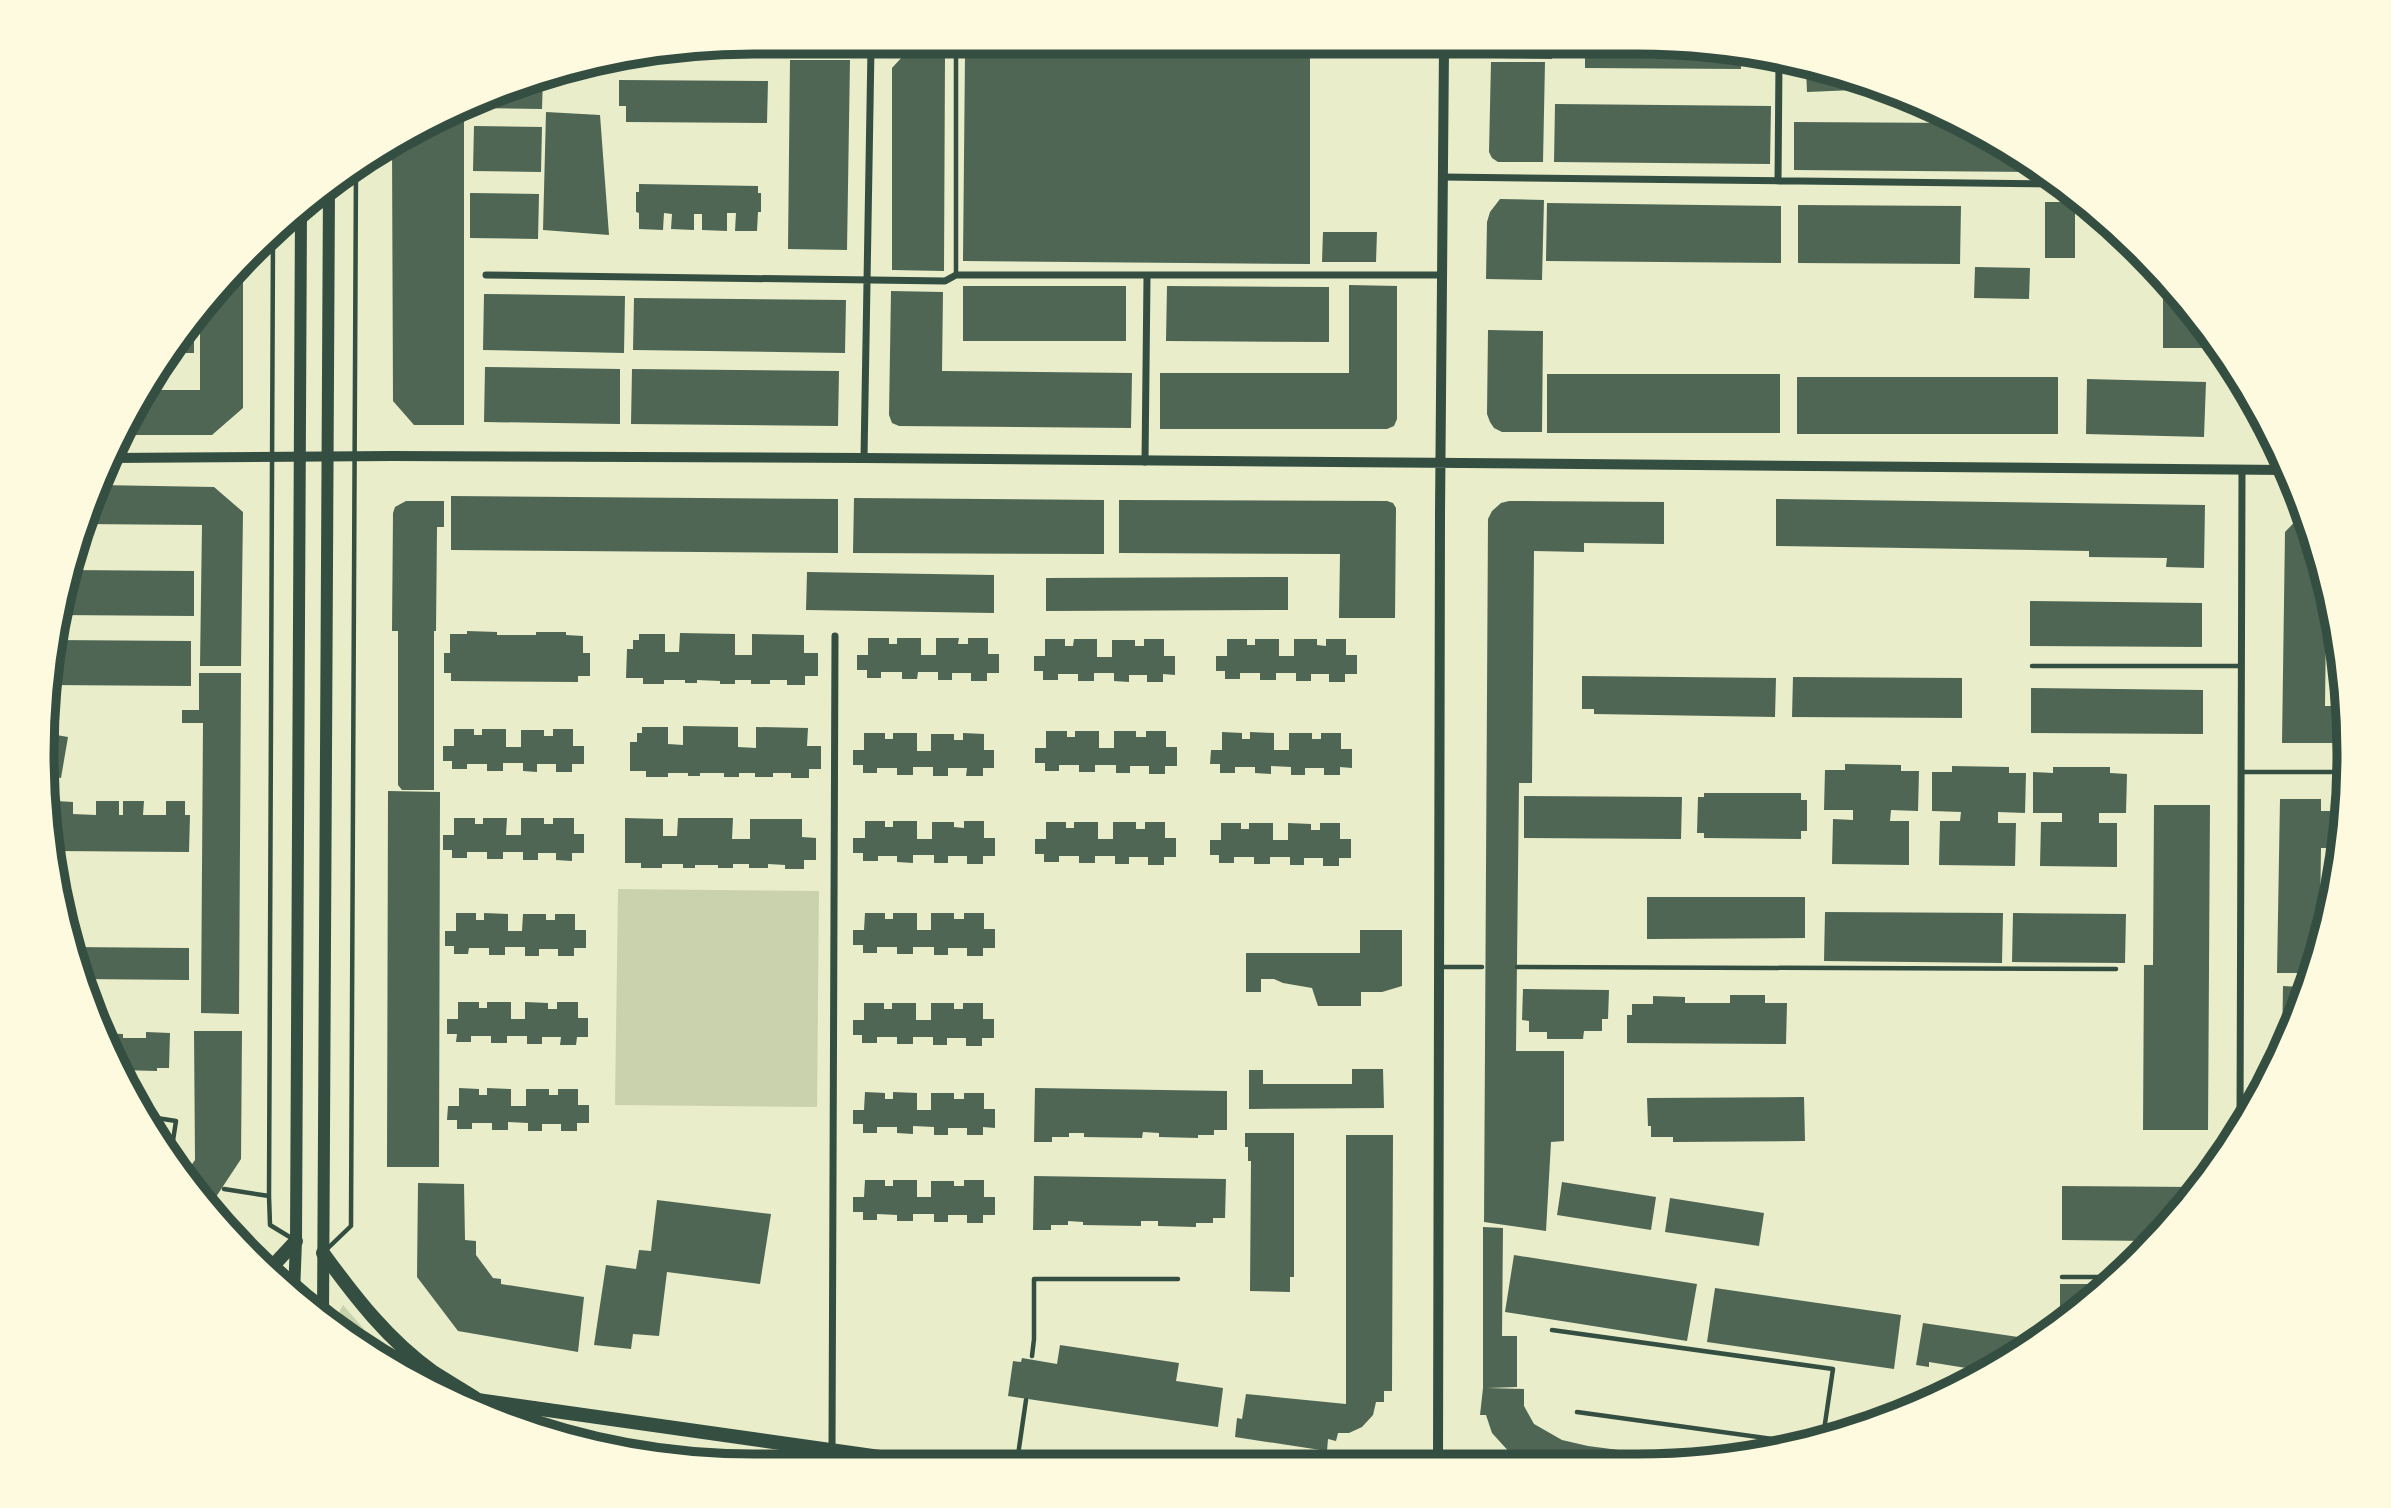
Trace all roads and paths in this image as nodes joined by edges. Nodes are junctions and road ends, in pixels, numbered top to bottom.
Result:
1 (871, 54) edge
2 (956, 54) edge
3 (1444, 54) edge
4 (1779, 69) edge
5 (1442, 177) junction
6 (356, 179) edge
7 (1779, 181) junction
8 (2042, 184) edge
9 (329, 198) edge
10 (300, 222) edge
11 (273, 246) edge
12 (486, 275) dead end
13 (956, 275) junction
14 (1442, 275) junction
15 (1147, 276) junction
16 (867, 280) junction
17 (271, 457) junction
18 (299, 457) junction
19 (326, 457) junction
20 (354, 457) junction
21 (120, 458) edge
22 (864, 458) junction
23 (1441, 461) junction
24 (1145, 462) junction
25 (2242, 470) junction
26 (2276, 470) edge
27 (835, 636) dead end
28 (2032, 666) dead end
29 (2241, 666) junction
30 (2241, 772) junction
31 (2336, 772) edge
32 (1439, 967) junction
33 (1482, 967) dead end
34 (1517, 967) dead end
35 (2116, 969) dead end
36 (2240, 1109) edge
37 (157, 1118) edge
38 (173, 1144) edge
39 (224, 1189) dead end
40 (269, 1196) junction
41 (296, 1241) junction
42 (323, 1253) junction
43 (275, 1264) edge
44 (2062, 1277) dead end
45 (2101, 1277) edge
46 (1178, 1279) dead end
47 (294, 1281) edge
48 (323, 1305) edge
49 (1552, 1330) dead end
50 (1032, 1356) dead end
51 (463, 1390) edge
52 (1026, 1400) dead end
53 (489, 1401) edge
54 (535, 1408) junction
55 (1577, 1412) dead end
56 (534, 1418) edge
57 (1824, 1428) edge
58 (1776, 1439) edge
59 (832, 1450) junction
60 (860, 1454) edge
61 (1018, 1454) edge
62 (1438, 1454) edge

1 - 16 street
2 - 13 lane
3 - 5 street
4 - 7 street
5 - 7 street
5 - 14 street
6 - 20 lane
7 - 8 street
9 - 19 main road
10 - 18 main road
11 - 17 lane
12 - 16 street
13 - 15 street
13 - 16 street
14 - 15 street
14 - 23 street
15 - 24 street
16 - 22 street
17 - 18 street
17 - 21 street
17 - 40 lane
18 - 19 street
18 - 41 main road
19 - 20 street
19 - 42 main road
20 - 22 street
20 - 42 lane
22 - 24 street
23 - 24 street
23 - 25 street
23 - 32 street
25 - 26 street
25 - 29 street
27 - 59 street
28 - 29 lane
29 - 30 street
30 - 31 lane
30 - 36 street
32 - 33 lane
32 - 62 street
34 - 35 lane
37 - 38 lane
39 - 40 lane
40 - 41 lane
41 - 43 main road
41 - 47 main road
42 - 48 main road
42 - 51 main road
44 - 45 lane
46 - 50 lane
49 - 57 lane
52 - 61 lane
53 - 54 main road
54 - 56 main road
54 - 59 main road
55 - 58 lane
59 - 60 main road

